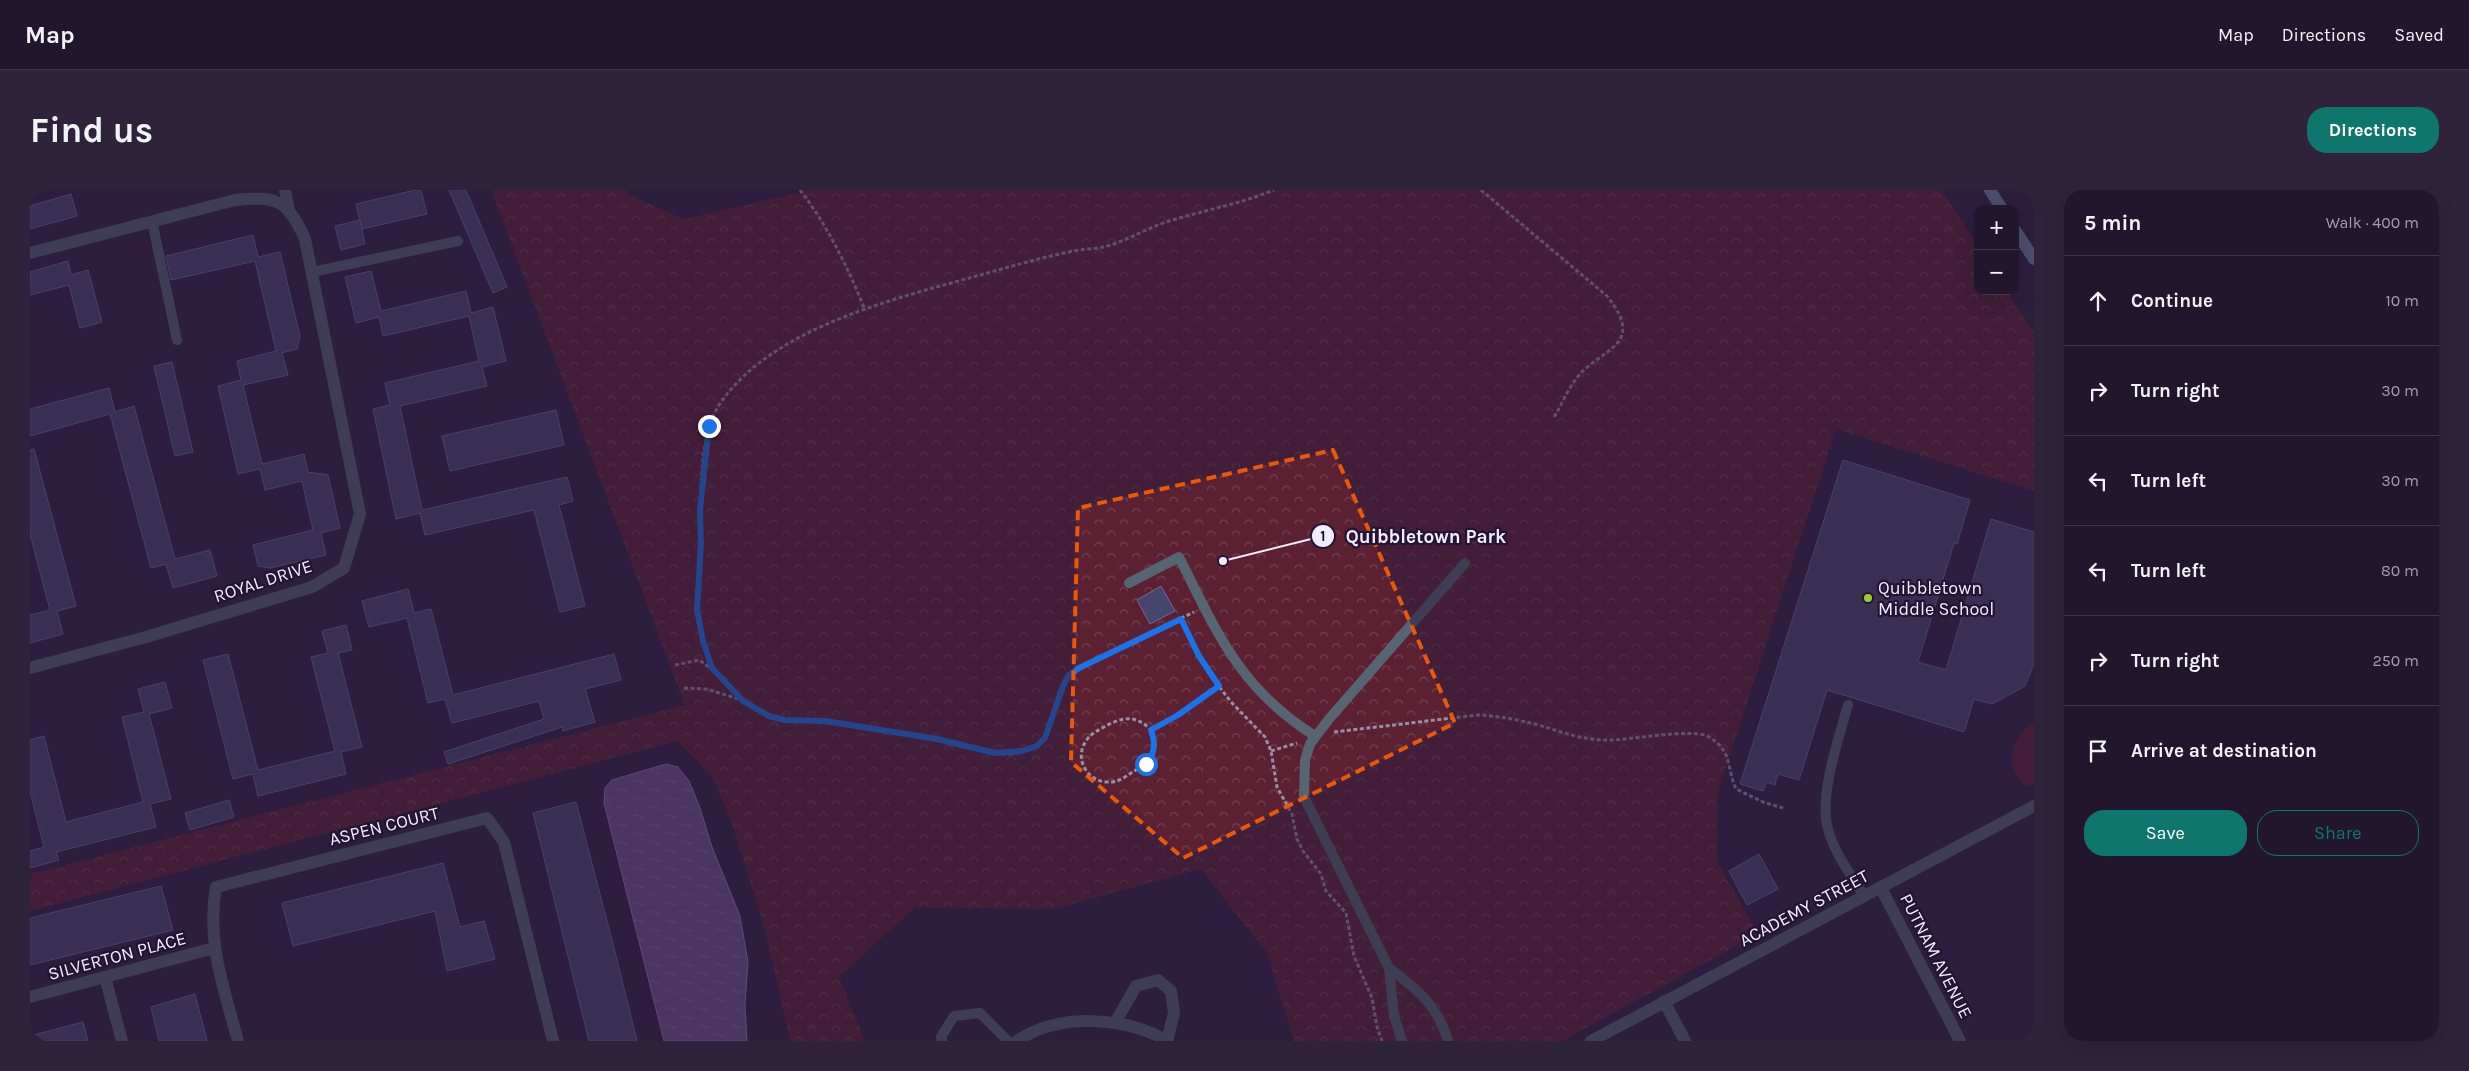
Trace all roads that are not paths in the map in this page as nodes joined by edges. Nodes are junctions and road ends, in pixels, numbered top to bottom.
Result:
1 (284, 190) edge
2 (1990, 190) edge
3 (1999, 205) edge
4 (289, 212) junction
5 (152, 222) junction
6 (2019, 236) edge
7 (458, 241) dead end
8 (2034, 245) edge
9 (30, 253) edge
10 (2034, 258) edge
11 (312, 272) junction
12 (177, 340) dead end
13 (1465, 562) dead end
14 (1129, 583) dead end
15 (30, 668) edge
16 (1848, 704) dead end
17 (1315, 736) junction
18 (2034, 806) edge
19 (1881, 888) junction
20 (1864, 896) junction
21 (214, 948) junction
22 (1389, 968) junction
23 (105, 977) junction
24 (30, 997) edge
25 (1664, 1001) junction
26 (1116, 1023) junction
27 (122, 1041) edge
28 (238, 1041) edge
29 (553, 1041) edge
30 (942, 1041) edge
31 (1008, 1041) edge
32 (1017, 1041) edge
33 (1167, 1041) edge
34 (1402, 1041) edge
35 (1448, 1041) edge
36 (1591, 1041) edge
37 (1685, 1041) edge
38 (1960, 1041) edge

1 - 4 street
2 - 3 main road
4 - 5 street
4 - 11 street, ROYAL DRIVE
5 - 9 street
5 - 12 lane
6 - 10 main road
7 - 11 lane
8 - 10 street
11 - 15 street, ROYAL DRIVE
13 - 17 lane
14 - 17 lane
16 - 20 lane
17 - 22 lane
18 - 19 street, ACADEMY STREET
19 - 20 street, ACADEMY STREET
19 - 38 street, PUTNAM AVENUE
20 - 25 street, ACADEMY STREET
21 - 23 street, SILVERTON PLACE
21 - 28 street, ASPEN COURT
21 - 29 street, ASPEN COURT
22 - 34 lane
22 - 35 lane
23 - 24 street, SILVERTON PLACE
23 - 27 street
25 - 36 street, ACADEMY STREET
25 - 37 street
26 - 32 street
26 - 33 street
26 - 33 street
30 - 31 lane

